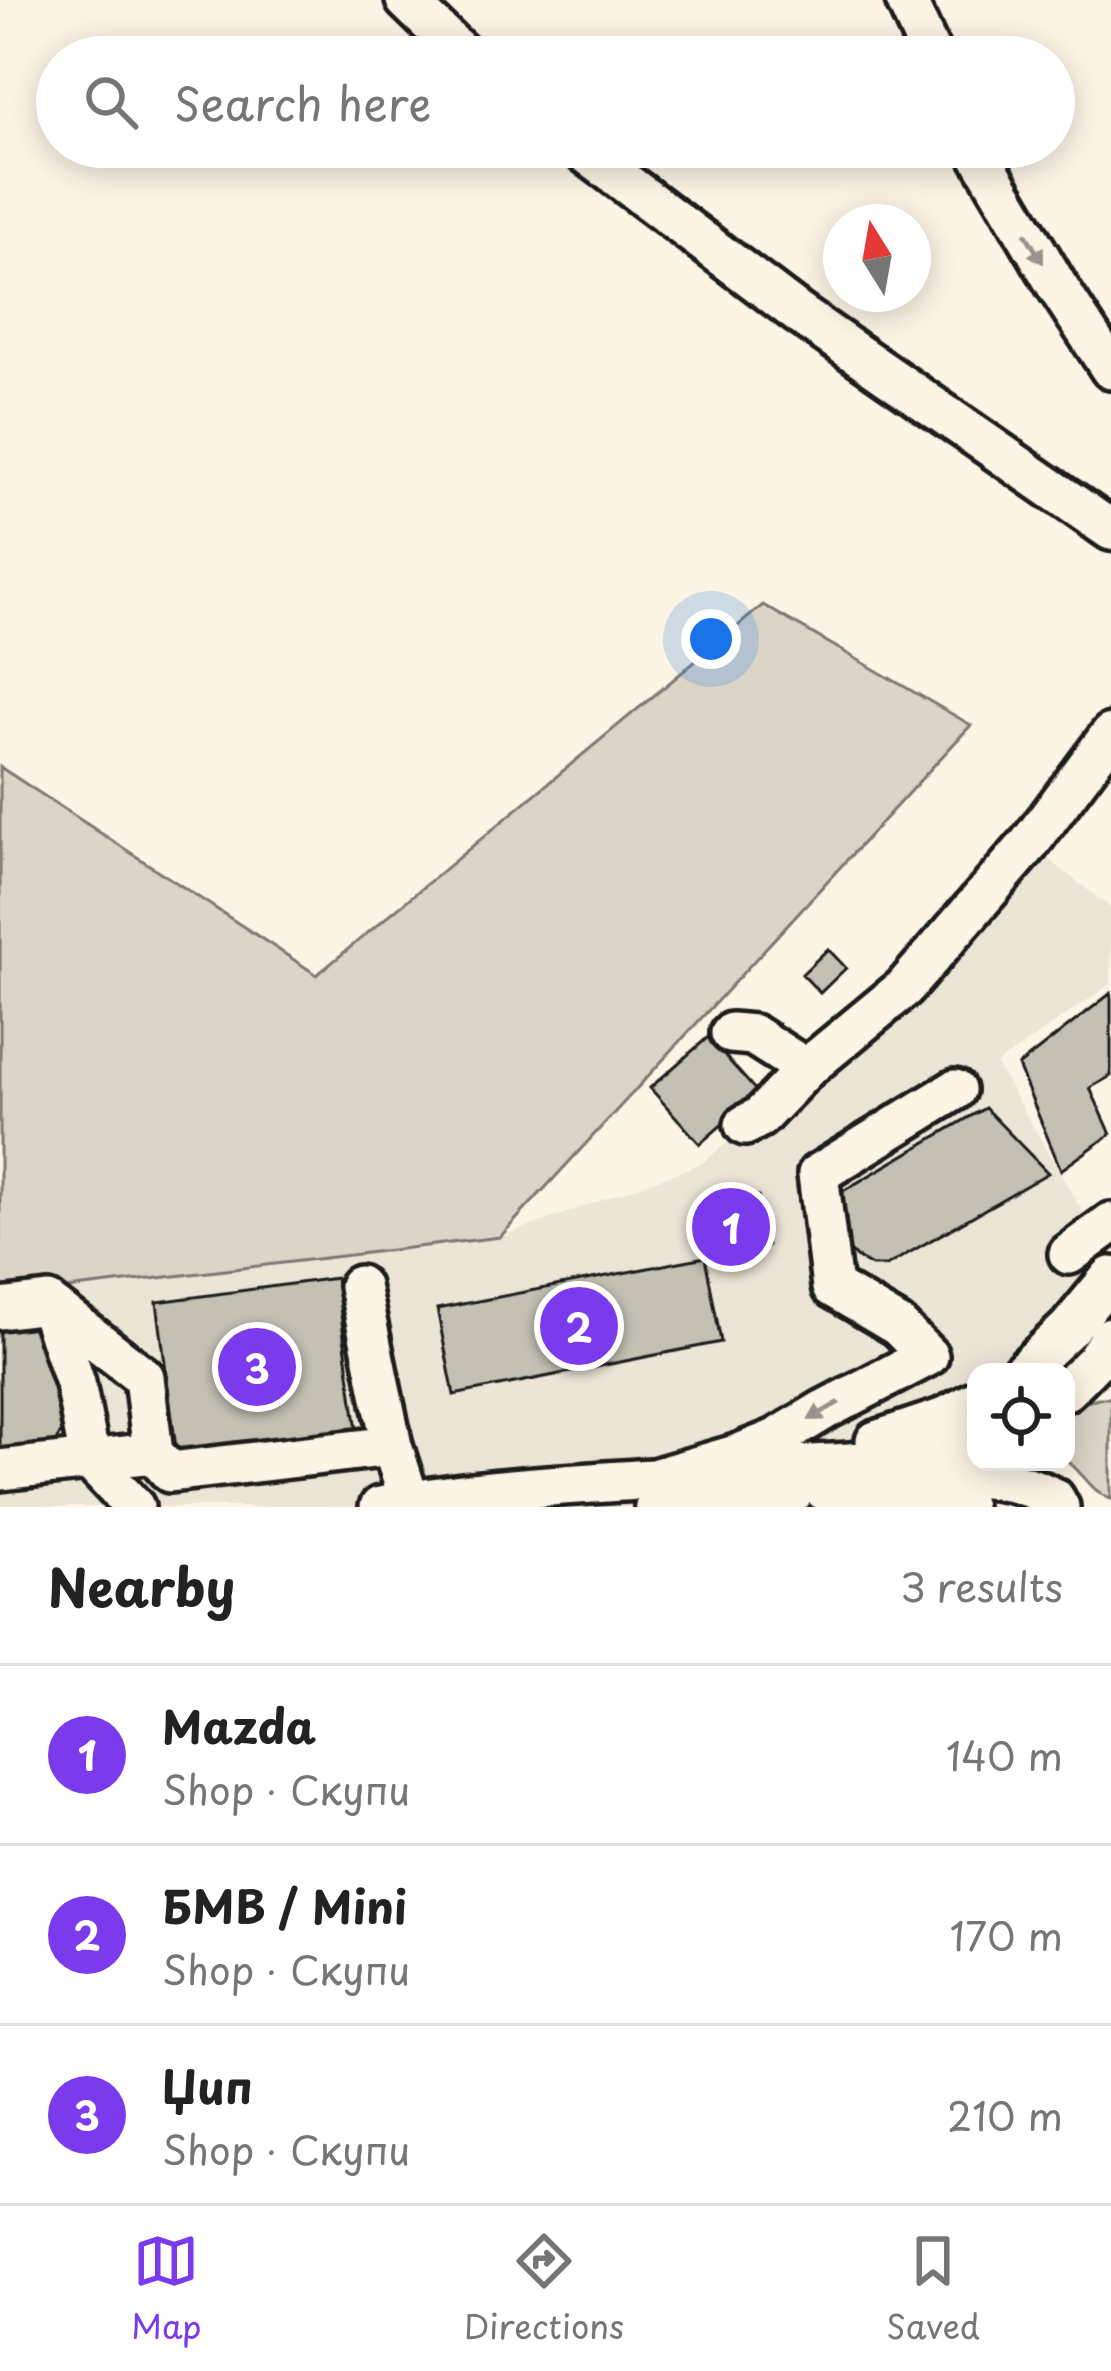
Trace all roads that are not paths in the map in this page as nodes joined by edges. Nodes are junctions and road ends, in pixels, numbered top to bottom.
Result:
1 (406, 0) edge
2 (906, 0) edge
3 (443, 36) edge
4 (922, 36) edge
5 (606, 168) edge
6 (987, 168) edge
7 (1111, 369) edge
8 (1111, 530) edge
9 (1111, 734) edge
10 (730, 1033) dead end
11 (806, 1069) junction
12 (955, 1090) dead end
13 (745, 1125) dead end
14 (1111, 1223) edge
15 (1069, 1254) dead end
16 (1111, 1277) edge
17 (359, 1286) dead end
18 (48, 1304) junction
19 (0, 1310) edge
20 (1111, 1337) edge
21 (1032, 1363) edge
22 (1111, 1373) edge
23 (1075, 1381) edge
24 (1075, 1385) edge
25 (967, 1406) edge
26 (967, 1444) edge
27 (392, 1446) junction
28 (153, 1453) junction
29 (90, 1460) junction
30 (0, 1470) edge
31 (742, 1471) junction
32 (1041, 1471) edge
33 (824, 1490) junction
34 (656, 1493) edge
35 (395, 1504) edge
36 (1059, 1504) edge
37 (134, 1507) edge
38 (964, 1507) edge

1 - 3 street
2 - 4 street
5 - 8 street
6 -> 7 street
9 - 11 street
10 - 11 street
11 - 13 street
12 -> 34 street
14 - 15 street
16 - 21 street
17 - 27 street
18 - 19 street
18 - 28 street
18 - 29 street
20 - 23 street
22 - 24 street
25 - 31 street
26 - 31 street
27 - 28 street
27 - 35 street
28 - 29 street
29 - 30 street
29 - 37 street
31 - 34 street
32 - 36 street
33 - 34 street
33 - 36 street
33 - 38 street
34 - 35 street

